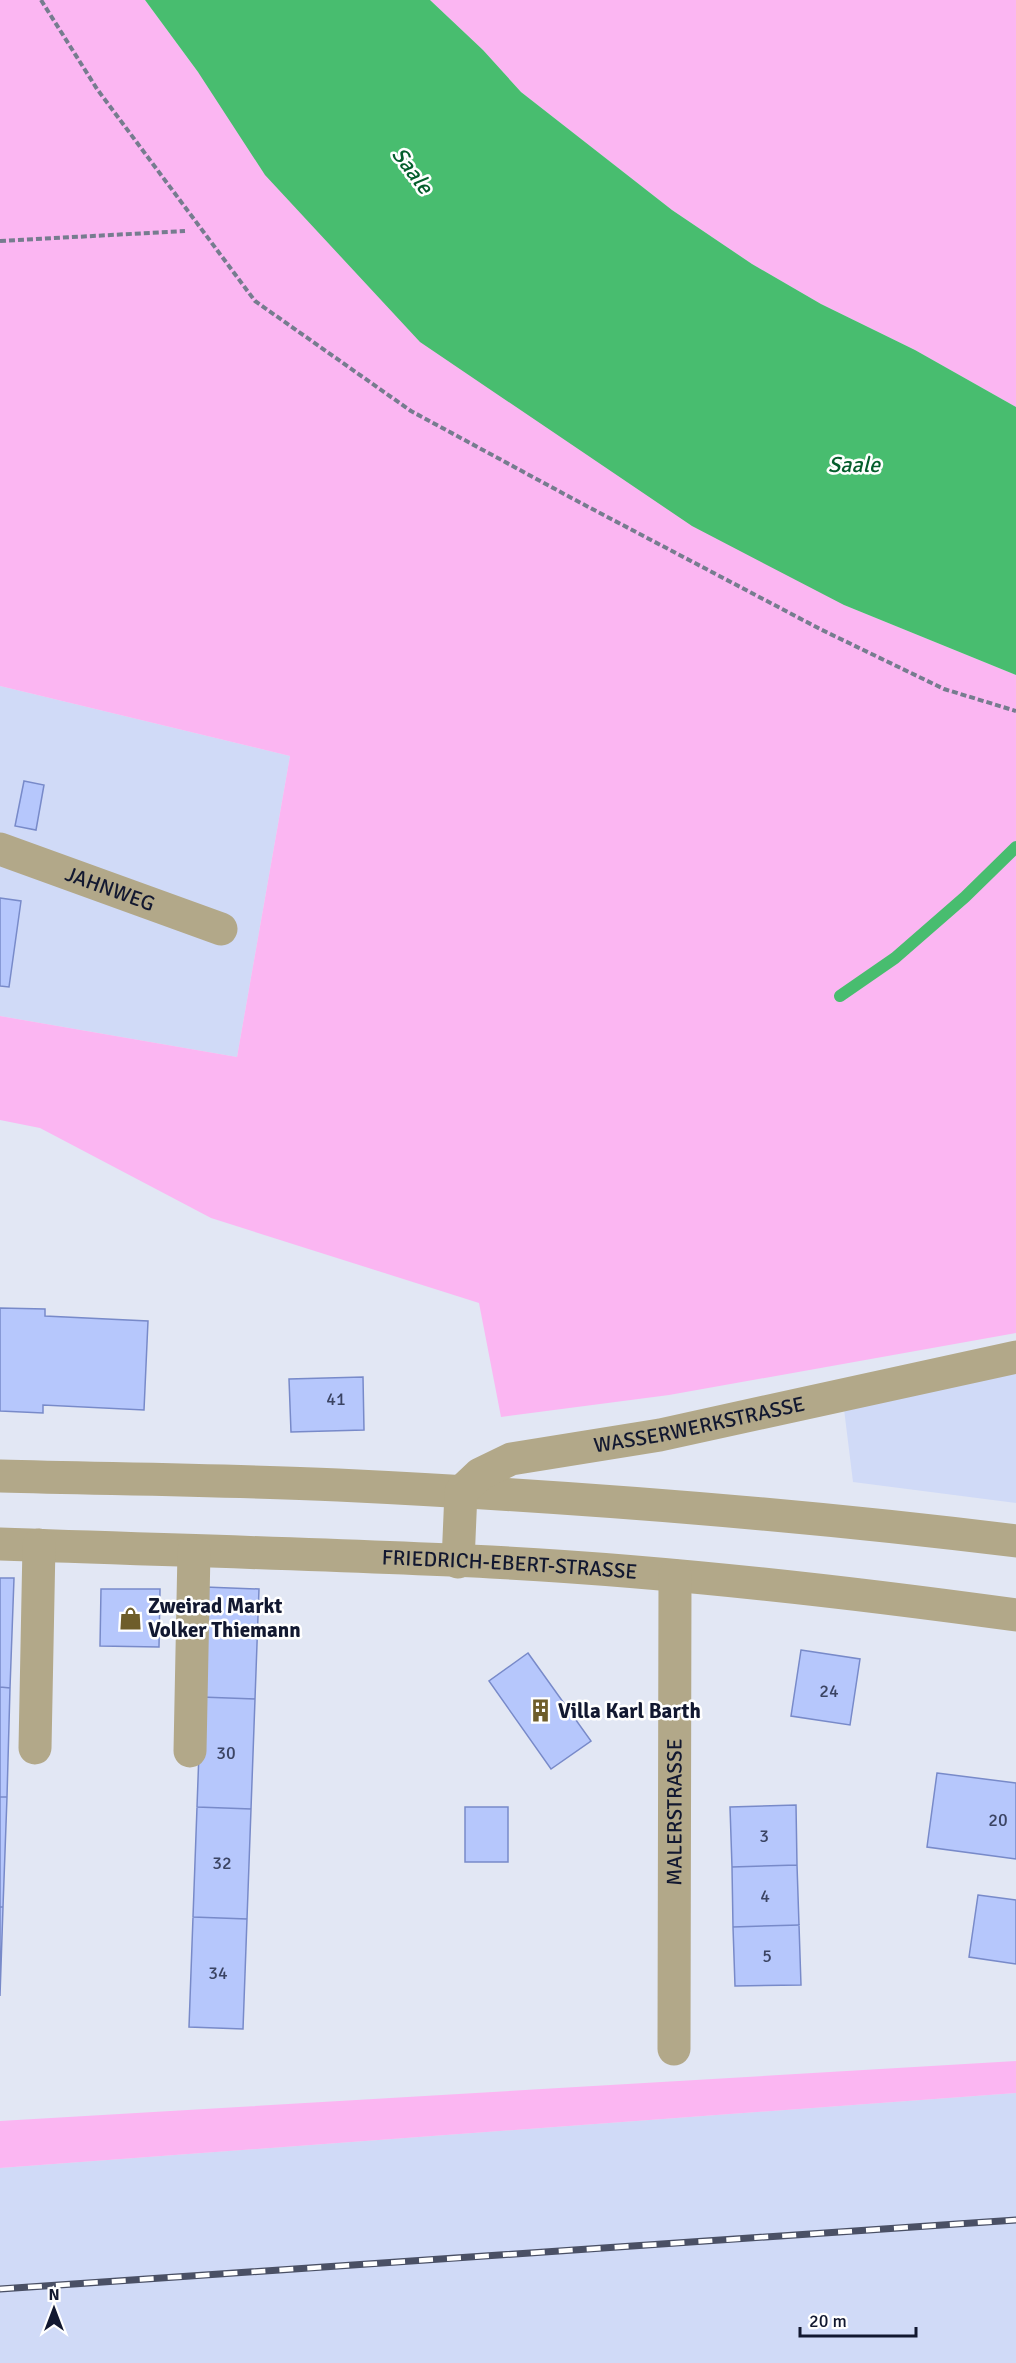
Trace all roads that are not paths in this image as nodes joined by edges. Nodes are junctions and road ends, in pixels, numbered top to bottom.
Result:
1 (0, 849) edge
2 (221, 928) dead end
3 (1016, 1358) edge
4 (0, 1476) edge
5 (461, 1492) junction
6 (1016, 1541) edge
7 (0, 1544) edge
8 (39, 1545) junction
9 (194, 1551) junction
10 (458, 1562) junction
11 (675, 1576) junction
12 (1016, 1615) edge
13 (35, 1748) dead end
14 (190, 1751) dead end
15 (674, 2049) dead end

1 - 2 street, JAHNWEG
3 - 5 street, WASSERWERKSTRASSE
4 - 5 street
5 - 6 street
5 - 10 street
7 - 8 street, FRIEDRICH-EBERT-STRASSE
8 - 9 street, FRIEDRICH-EBERT-STRASSE
8 - 13 street
9 - 10 street, FRIEDRICH-EBERT-STRASSE
9 - 14 street
10 - 11 street, FRIEDRICH-EBERT-STRASSE
11 - 12 street, FRIEDRICH-EBERT-STRASSE
11 - 15 street, MALERSTRASSE

